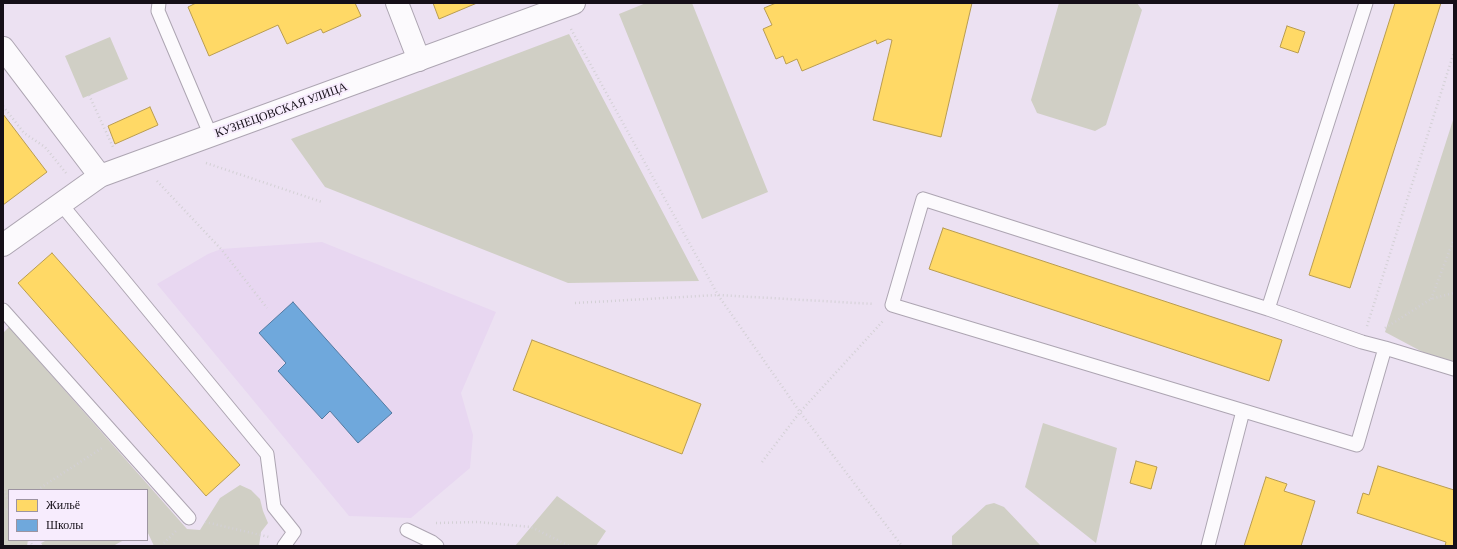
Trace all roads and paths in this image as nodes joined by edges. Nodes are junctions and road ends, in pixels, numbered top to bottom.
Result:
1 (158, 3) edge
2 (397, 3) edge
3 (574, 3) edge
4 (1366, 3) edge
5 (569, 26) dead end
6 (3, 48) edge
7 (1454, 52) edge
8 (420, 60) junction
9 (89, 95) dead end
10 (3, 106) edge
11 (211, 136) junction
12 (114, 150) dead end
13 (205, 162) dead end
14 (68, 176) dead end
15 (100, 176) junction
16 (157, 181) dead end
17 (322, 202) dead end
18 (61, 204) junction
19 (1454, 239) edge
20 (3, 245) edge
21 (1454, 293) edge
22 (718, 295) junction
23 (1431, 300) junction
24 (575, 302) dead end
25 (892, 305) junction
26 (267, 308) dead end
27 (1268, 309) junction
28 (3, 310) edge
29 (1362, 342) junction
30 (1385, 348) junction
31 (1454, 369) edge
32 (1243, 411) junction
33 (800, 412) junction
34 (118, 439) junction
35 (762, 462) dead end
36 (3, 488) edge
37 (39, 489) edge
38 (8, 500) edge
39 (188, 518) junction
40 (407, 530) joint
41 (289, 544) edge
42 (161, 546) edge
43 (437, 546) edge
44 (570, 546) edge
45 (902, 546) edge
46 (1208, 546) edge

1 - 11 lane
2 - 8 street
3 - 8 street, КУЗНЕЦОВСКАЯ УЛИЦА
4 - 27 lane
5 - 22 path
6 - 15 street
7 - 29 path
8 - 11 street, КУЗНЕЦОВСКАЯ УЛИЦА
9 - 12 path
10 - 14 path
11 - 15 street, КУЗНЕЦОВСКАЯ УЛИЦА
13 - 17 path
15 - 18 street, КУЗНЕЦОВСКАЯ УЛИЦА
16 - 26 path
18 - 20 street, КУЗНЕЦОВСКАЯ УЛИЦА
18 - 41 lane
19 - 23 path
21 - 23 path
22 - 24 path
22 - 25 path
22 - 33 path
23 - 29 path
25 - 27 lane
25 - 32 lane
25 - 33 path
27 - 29 lane
28 - 34 lane
29 - 30 lane
30 - 31 lane
30 - 32 lane
32 - 46 lane
33 - 35 path
33 - 45 path
34 - 37 path
34 - 39 lane
36 - 38 path
39 - 41 path
39 - 42 path
40 - 43 lane
40 - 44 path

